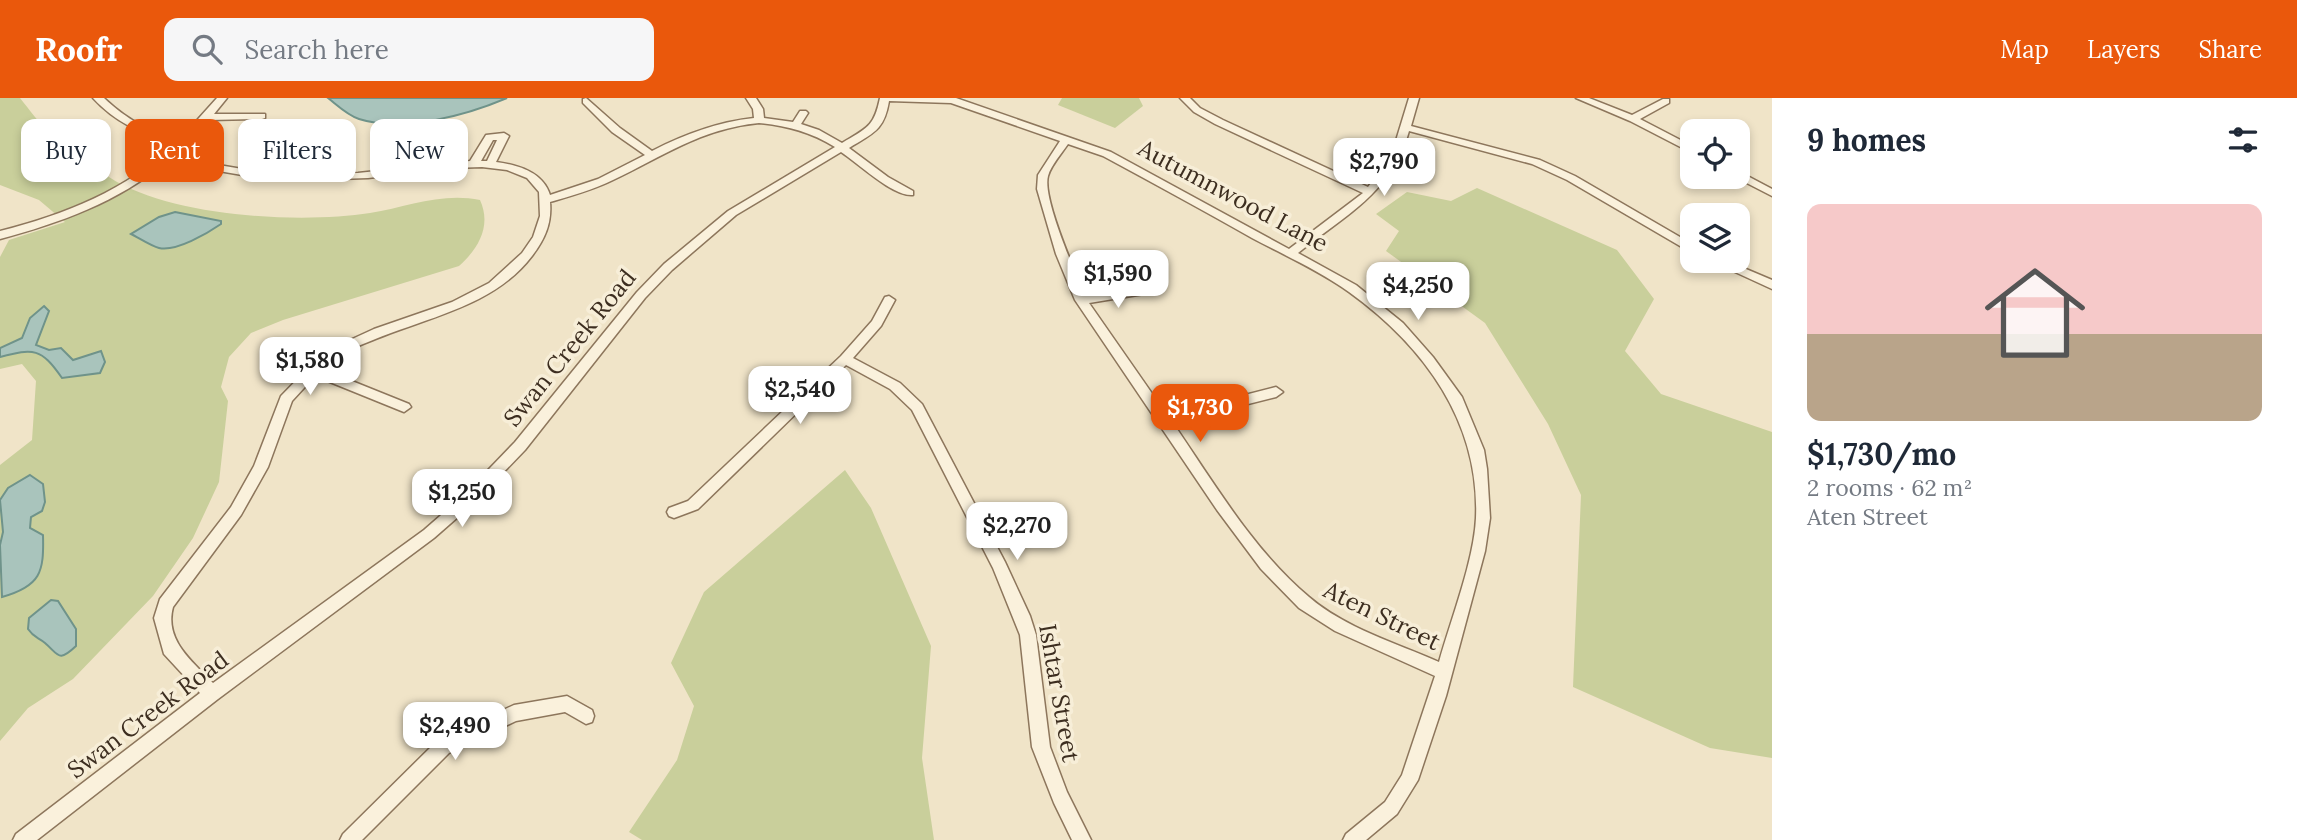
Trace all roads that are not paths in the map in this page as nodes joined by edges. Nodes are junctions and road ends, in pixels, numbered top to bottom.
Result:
1 (98, 98) edge
2 (222, 98) edge
3 (751, 98) edge
4 (885, 98) edge
5 (1185, 98) edge
6 (1415, 98) edge
7 (1581, 98) edge
8 (953, 99) edge
9 (586, 101) dead end
10 (1666, 101) dead end
11 (803, 113) dead end
12 (262, 116) dead end
13 (208, 117) joint
14 (128, 119) edge
15 (1633, 119) junction
16 (759, 120) junction
17 (796, 125) junction
18 (1404, 127) junction
19 (1066, 139) junction
20 (1680, 144) edge
21 (841, 148) junction
22 (651, 155) junction
23 (475, 162) junction
24 (491, 163) junction
25 (224, 169) edge
26 (1750, 181) edge
27 (133, 182) edge
28 (1368, 191) junction
29 (909, 193) dead end
30 (1772, 193) edge
31 (548, 199) junction
32 (0, 235) edge
33 (1680, 241) edge
34 (1291, 253) junction
35 (1744, 273) edge
36 (1772, 285) edge
37 (1150, 289) dead end
38 (889, 300) dead end
39 (1081, 300) junction
40 (845, 359) junction
41 (312, 370) junction
42 (1276, 392) dead end
43 (404, 407) dead end
44 (1163, 421) junction
45 (674, 512) dead end
46 (1445, 672) junction
47 (212, 694) junction
48 (586, 716) dead end
49 (354, 838) edge
50 (22, 840) edge
51 (1082, 840) edge
52 (1352, 840) edge

1 - 14 street
2 - 13 street
3 - 16 street
4 - 8 street, Autumnwood Lane
4 - 21 street, Swan Creek Road
5 - 28 street
6 - 18 street
7 - 15 street
8 - 19 street, Autumnwood Lane
9 - 22 street
10 - 15 street
11 - 17 street
12 - 13 street
15 - 20 street
16 - 17 street
16 - 22 street
17 - 21 street
18 - 28 street
18 - 33 street
19 - 34 street, Autumnwood Lane
19 - 39 street, Aten Street
21 - 29 street
21 - 47 street, Swan Creek Road
22 - 31 street
23 - 24 street
23 - 24 street
23 - 25 street
24 - 31 street
26 - 30 street
27 - 32 street
28 - 34 street
31 - 41 street
34 - 46 street, Autumnwood Lane
35 - 36 street
37 - 39 street
38 - 40 street
39 - 44 street, Aten Street
40 - 45 street
40 - 51 street, Ishtar Street
41 - 43 street
41 - 47 street
42 - 44 street
44 - 46 street, Aten Street
46 - 52 street, Autumnwood Lane
47 - 50 street, Swan Creek Road
48 - 49 street

